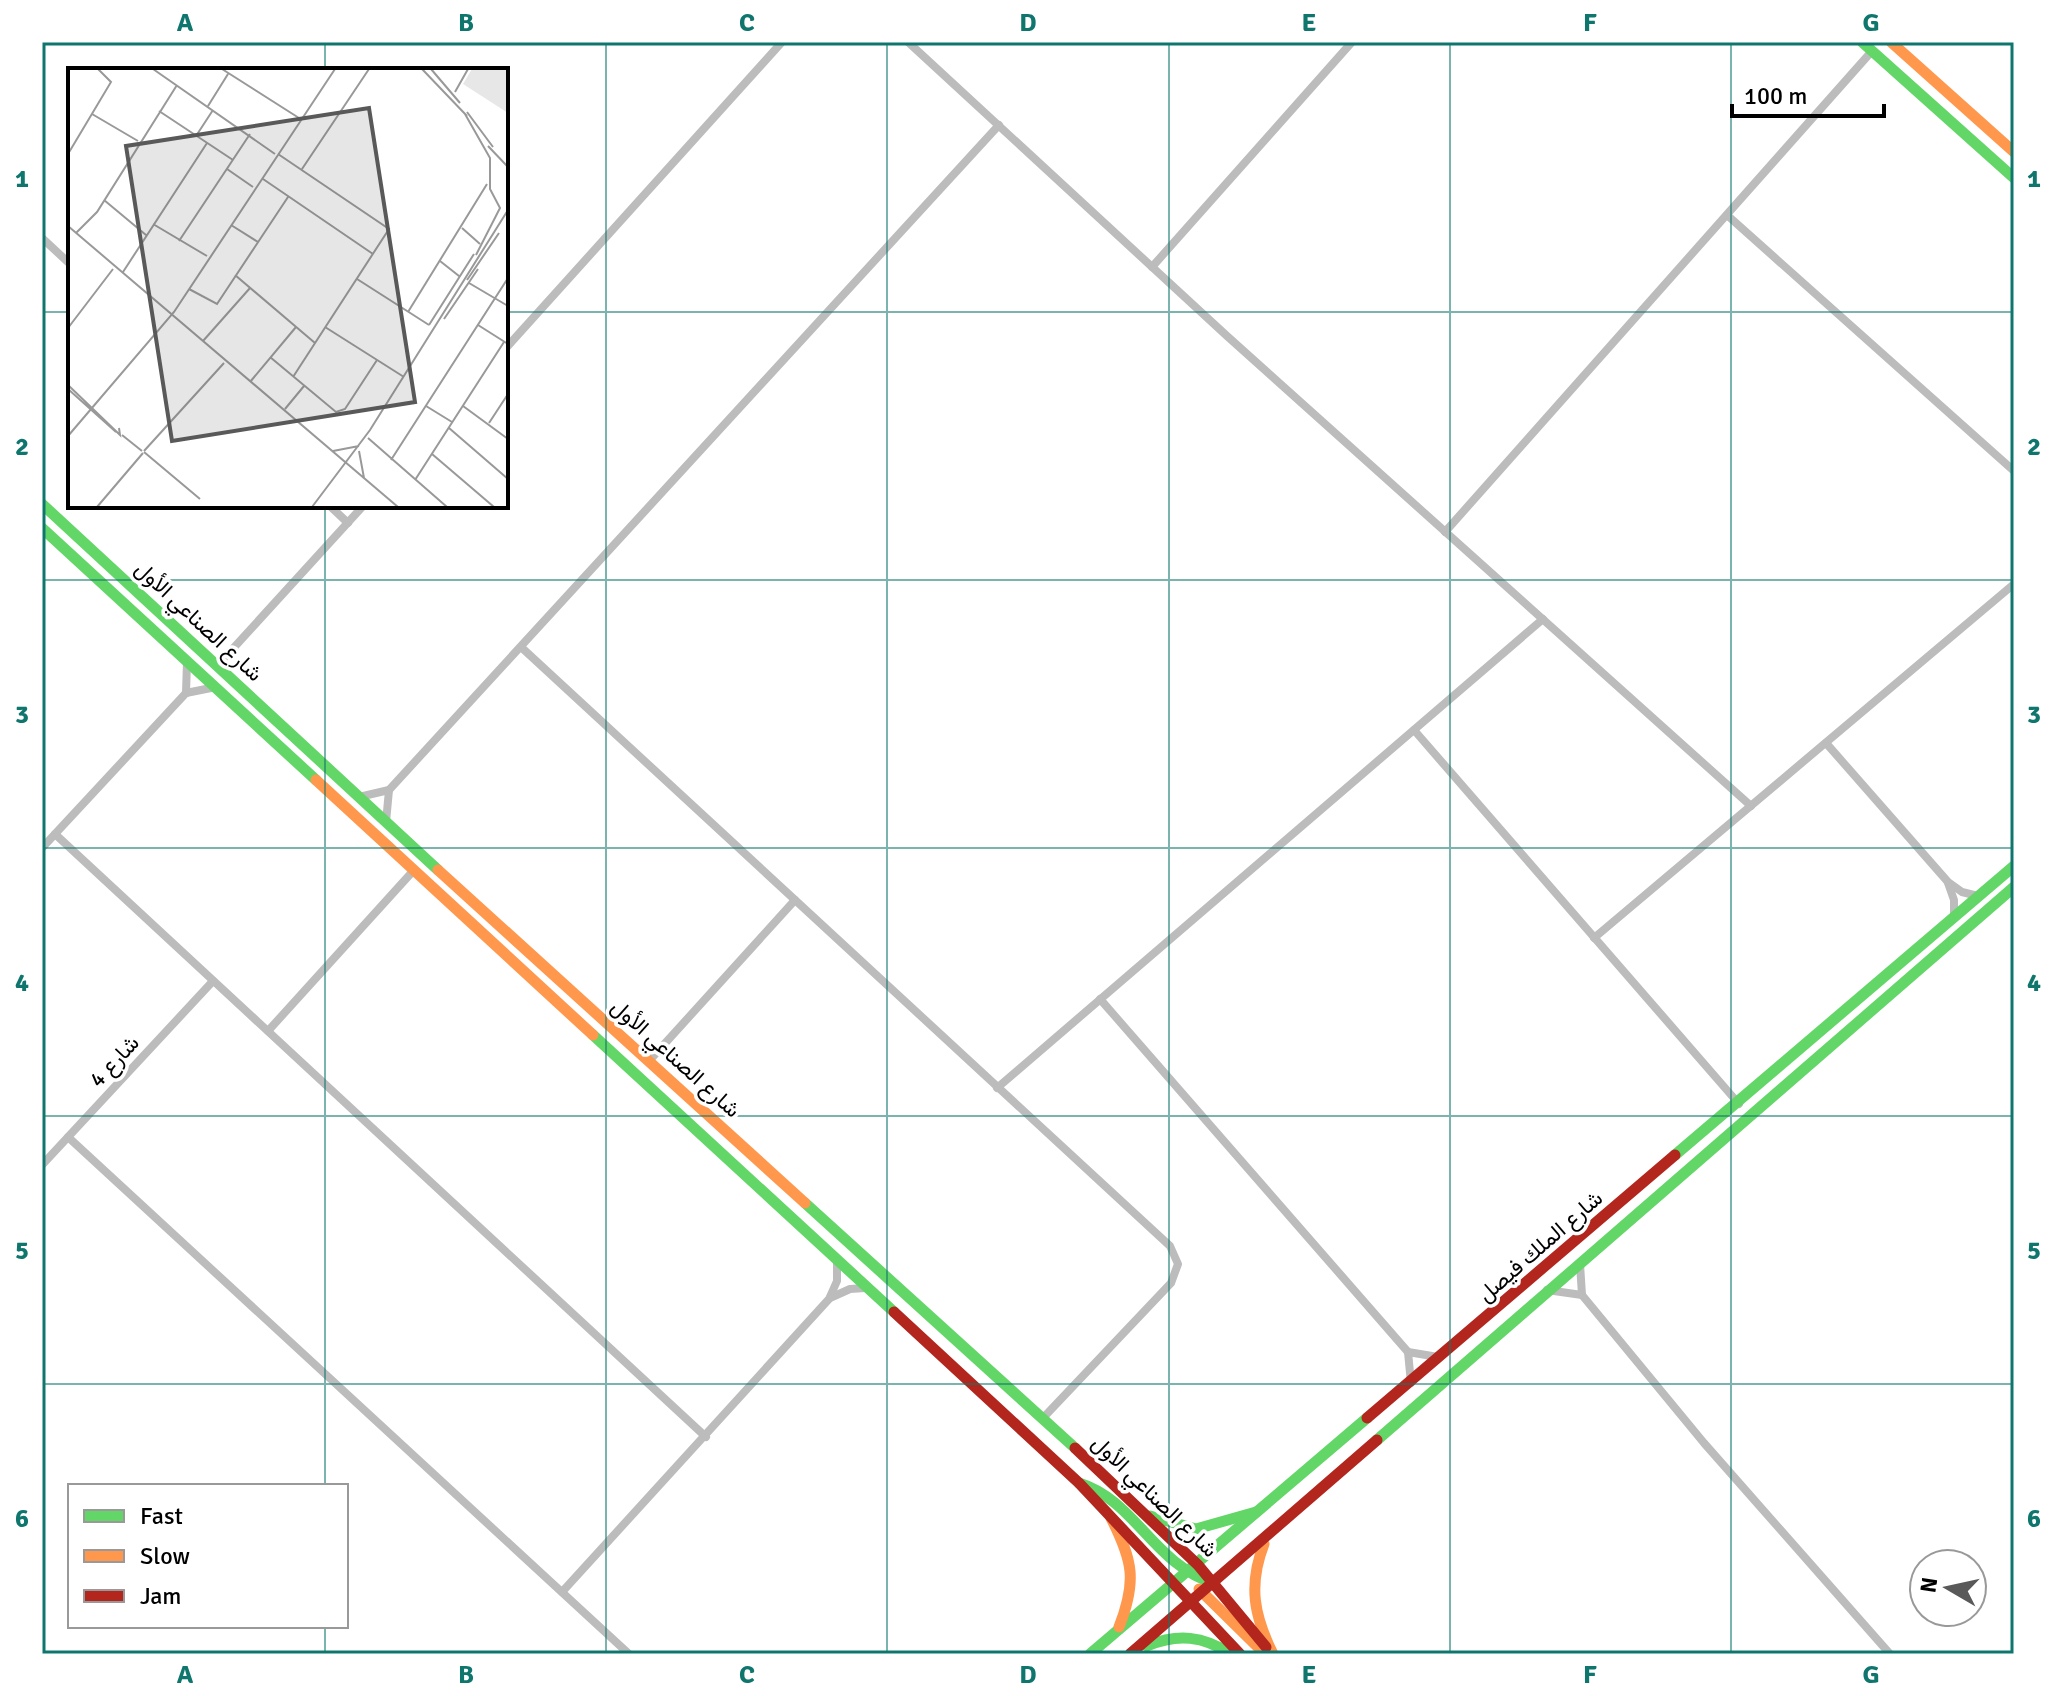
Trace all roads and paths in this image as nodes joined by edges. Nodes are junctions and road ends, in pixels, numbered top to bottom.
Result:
1 (782, 42) edge
2 (908, 42) edge
3 (1352, 42) edge
4 (1862, 42) edge
5 (1891, 42) edge
6 (1872, 51) junction
7 (999, 125) junction
8 (2014, 152) edge
9 (2014, 178) edge
10 (1727, 215) junction
11 (42, 238) edge
12 (68, 262) edge
13 (1152, 267) junction
14 (508, 346) edge
15 (2014, 471) edge
16 (42, 504) edge
17 (332, 508) edge
18 (361, 508) edge
19 (348, 523) junction
20 (42, 528) edge
21 (1445, 532) junction
22 (2014, 584) edge
23 (1543, 619) junction
24 (521, 647) junction
25 (187, 661) junction
26 (218, 665) junction
27 (216, 687) junction
28 (186, 693) junction
29 (1414, 730) junction
30 (1826, 743) junction
31 (389, 790) junction
32 (359, 797) junction
33 (1751, 806) junction
34 (386, 822) junction
35 (55, 834) junction
36 (42, 848) edge
37 (2014, 866) edge
38 (414, 870) junction
39 (1948, 882) junction
40 (2014, 887) edge
41 (1979, 896) junction
42 (795, 900) junction
43 (1953, 918) junction
44 (1594, 938) junction
45 (213, 981) junction
46 (1100, 999) junction
47 (268, 1031) junction
48 (649, 1061) junction
49 (997, 1088) junction
50 (1739, 1104) junction
51 (68, 1137) junction
52 (42, 1165) edge
53 (1581, 1259) junction
54 (837, 1261) junction
55 (865, 1288) junction
56 (1547, 1290) junction
57 (1582, 1295) junction
58 (829, 1299) junction
59 (1408, 1352) junction
60 (1441, 1357) junction
61 (1411, 1383) junction
62 (1043, 1418) junction
63 (706, 1437) junction
64 (1079, 1483) junction
65 (1262, 1510) junction
66 (1150, 1516) junction
67 (1111, 1518) junction
68 (1266, 1538) junction
69 (1198, 1565) junction
70 (1186, 1574) junction
71 (1174, 1583) junction
72 (1214, 1583) junction
73 (562, 1592) junction
74 (1203, 1593) junction
75 (1192, 1602) junction
76 (1118, 1630) junction
77 (627, 1653) edge
78 (1090, 1654) edge
79 (1132, 1654) edge
80 (1231, 1654) edge
81 (1240, 1654) edge
82 (1265, 1654) edge
83 (1272, 1654) edge
84 (1890, 1654) edge

1 - 14 street
2 - 7 street
3 - 13 street
4 - 6 main road
5 - 8 main road
6 - 9 main road
6 - 10 street
7 - 13 street
7 - 24 street
10 - 15 street
10 - 21 street
11 - 12 street
13 - 21 street
16 - 26 main road, شارع الصناعي الأول
17 - 19 street
18 - 19 street
19 - 26 street
20 - 25 main road, شارع الصناعي الأول
21 - 23 street
22 - 30 street
23 - 29 street
23 - 33 street
24 - 31 street
24 - 42 street
25 - 27 main road, شارع الصناعي الأول
25 - 28 street
26 - 32 main road, شارع الصناعي الأول
27 - 28 street
27 - 38 main road, شارع الصناعي الأول
28 - 35 street
29 - 44 street
29 - 46 street
30 - 33 street
30 - 39 street
31 - 32 street
31 - 34 street
32 - 34 main road, شارع الصناعي الأول
33 - 44 street
34 - 48 main road, شارع الصناعي الأول
35 - 36 street
35 - 45 street
37 - 41 main road, شارع الملك فيصل
38 - 47 street
38 - 54 main road, شارع الصناعي الأول
39 - 41 street
39 - 43 street
40 - 53 main road, شارع الملك فيصل
41 - 43 main road, شارع الملك فيصل
42 - 48 street
42 - 49 street
43 - 50 main road, شارع الملك فيصل
44 - 50 street
45 - 47 street
45 - 51 street, شارع 4
46 - 49 street
46 - 59 street
47 - 63 street
48 - 62 main road, شارع الصناعي الأول
49 - 62 street
50 - 60 main road, شارع الملك فيصل
51 - 52 street, شارع 4
51 - 73 street
53 - 56 main road, شارع الملك فيصل
53 - 57 street
54 - 55 main road, شارع الصناعي الأول
54 - 58 street
55 - 58 street
55 - 64 main road, شارع الصناعي الأول
56 - 57 street
56 - 68 main road, شارع الملك فيصل
57 - 84 street
58 - 63 street
59 - 60 street
59 - 61 street
60 - 61 main road, شارع الملك فيصل
61 - 65 main road, شارع الملك فيصل
62 - 66 main road, شارع الصناعي الأول
63 - 73 street
64 - 67 main road, شارع الصناعي الأول
64 - 70 main road
65 - 66 main road
65 - 69 main road, شارع الملك فيصل
66 - 69 main road, شارع الصناعي الأول
67 - 71 main road, شارع الصناعي الأول
67 - 76 main road
68 - 72 main road, شارع الملك فيصل
68 - 83 main road
69 - 70 main road, شارع الملك فيصل
69 - 72 main road, شارع الصناعي الأول
70 - 71 main road, شارع الملك فيصل
70 - 72 main road
71 - 74 main road
71 - 75 main road, شارع الصناعي الأول
71 - 76 main road, شارع الملك فيصل
72 - 74 main road, شارع الملك فيصل
72 - 83 main road, شارع الصناعي الأول
73 - 77 street
74 - 75 main road, شارع الملك فيصل
74 - 82 main road
75 - 79 main road, شارع الملك فيصل
75 - 81 main road, شارع الصناعي الأول
76 - 78 main road, شارع الملك فيصل
79 - 80 main road

